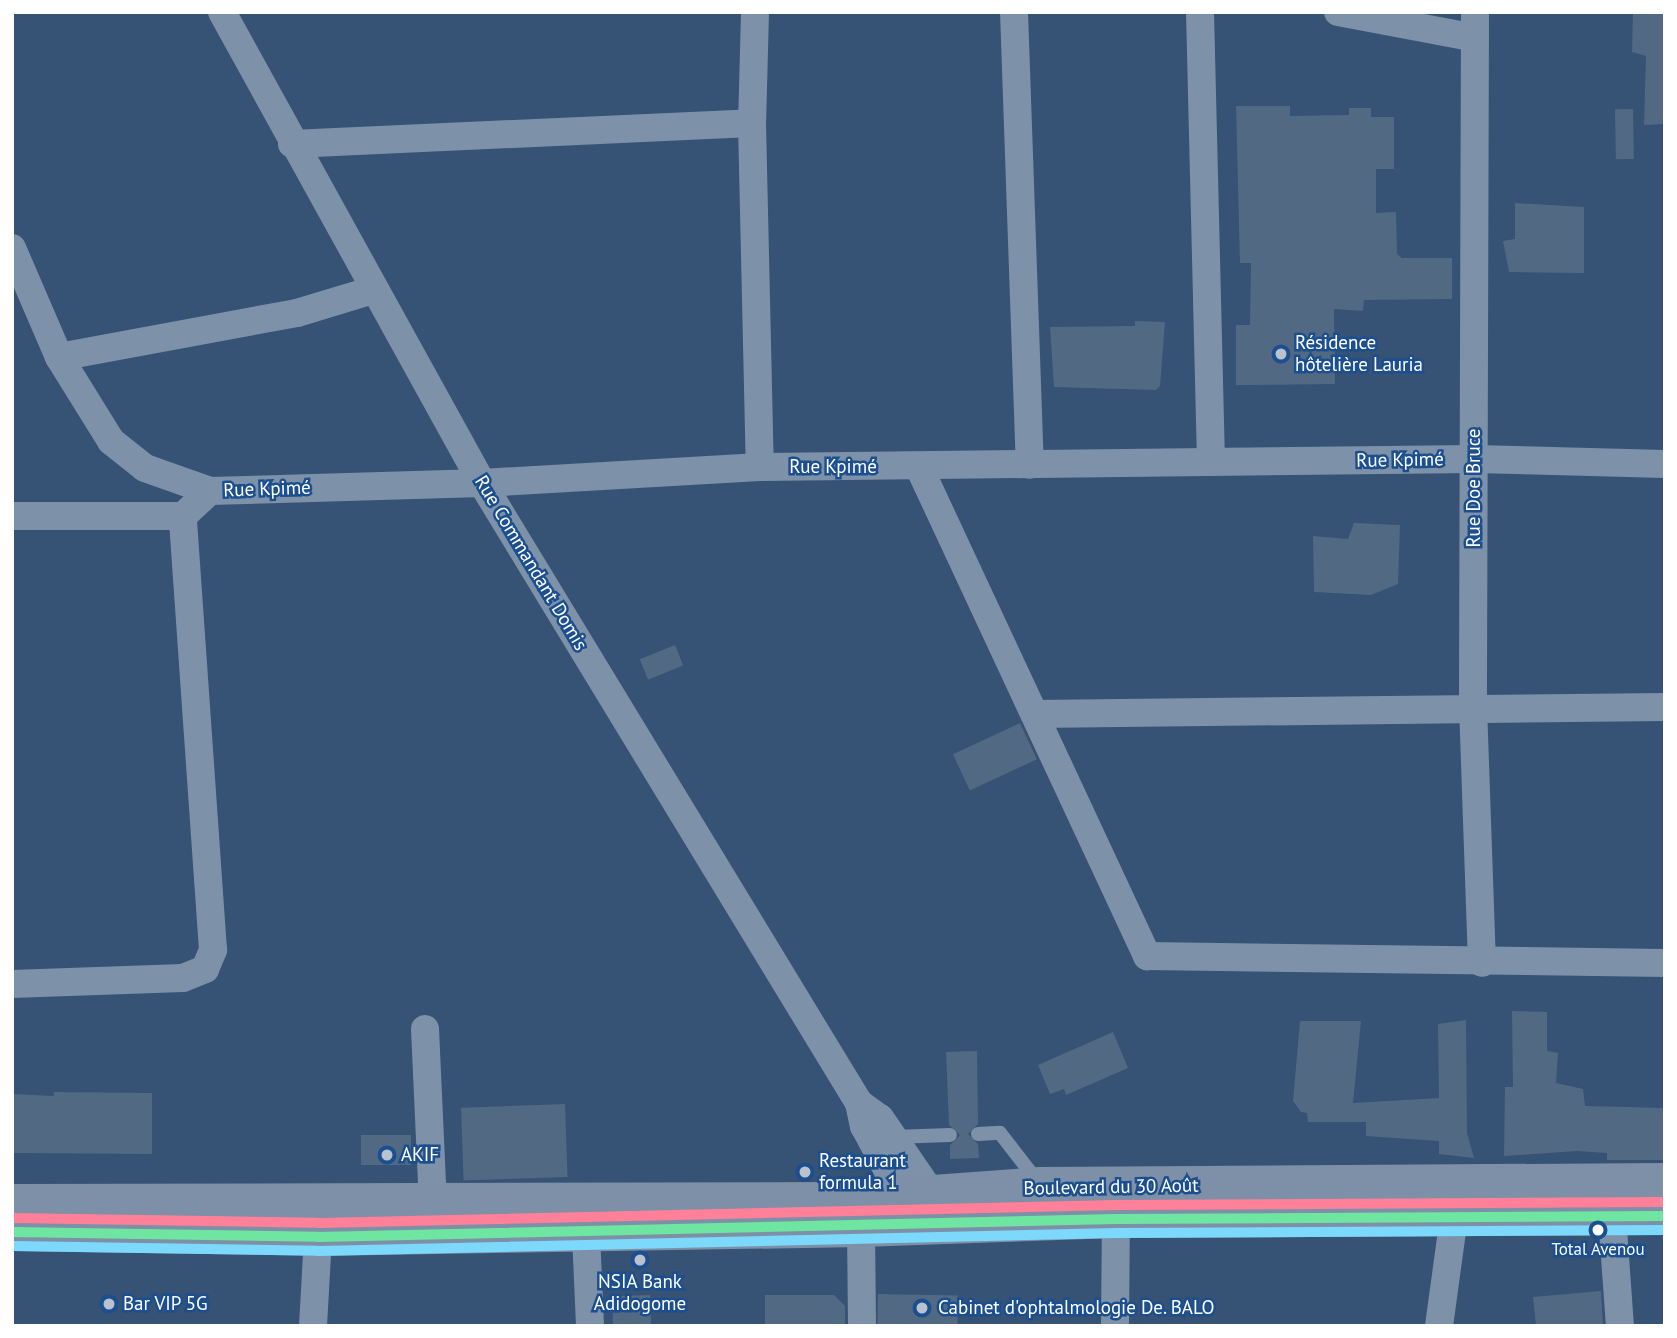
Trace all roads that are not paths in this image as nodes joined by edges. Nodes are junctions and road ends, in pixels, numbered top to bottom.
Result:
1 (222, 12) edge
2 (755, 12) edge
3 (1014, 12) edge
4 (1200, 12) edge
5 (1338, 12) edge
6 (1475, 25) edge
7 (752, 123) junction
8 (292, 144) junction
9 (12, 248) edge
10 (373, 290) junction
11 (59, 357) junction
12 (1474, 459) junction
13 (1211, 462) junction
14 (1665, 464) edge
15 (1030, 465) junction
16 (760, 467) junction
17 (919, 467) junction
18 (481, 483) junction
19 (210, 491) junction
20 (12, 516) edge
21 (183, 516) junction
22 (1473, 706) junction
23 (1665, 707) edge
24 (1035, 714) junction
25 (1482, 963) junction
26 (1665, 963) edge
27 (12, 984) edge
28 (425, 1029) dead end
29 (859, 1103) junction
30 (978, 1134) dead end
31 (950, 1135) dead end
32 (894, 1137) junction
33 (1665, 1182) edge
34 (1041, 1186) junction
35 (12, 1203) edge
36 (433, 1204) junction
37 (918, 1210) junction
38 (1612, 1215) junction
39 (1665, 1216) edge
40 (1454, 1217) junction
41 (1116, 1219) junction
42 (861, 1228) junction
43 (12, 1232) edge
44 (586, 1234) junction
45 (318, 1237) junction
46 (313, 1326) edge
47 (590, 1326) edge
48 (862, 1326) edge
49 (1115, 1326) edge
50 (1439, 1326) edge
51 (1620, 1326) edge

1 - 8 street, Rue Commandant Domis
2 - 7 street
3 - 15 street
4 - 13 street
5 - 6 street
6 - 12 street, Rue Doe Bruce
7 - 8 street
7 - 16 street
8 - 10 street, Rue Commandant Domis
9 - 11 street
10 - 11 street
10 - 18 street, Rue Commandant Domis
11 - 19 street
12 - 13 street, Rue Kpimé
12 - 14 street, Rue Kpimé
12 - 22 street, Rue Doe Bruce
13 - 15 street, Rue Kpimé
15 - 17 street, Rue Kpimé
16 - 17 street, Rue Kpimé
16 - 18 street, Rue Kpimé
17 - 24 street
18 - 19 street, Rue Kpimé
18 - 29 street, Rue Commandant Domis
19 - 21 street, Rue Kpimé
20 - 21 street
21 - 27 street
22 - 23 street
22 - 24 street
22 - 25 street, Rue Doe Bruce
24 - 25 street
25 - 26 street
28 - 36 street
29 - 32 street, Rue Commandant Domis
29 - 37 street, Rue Commandant Domis
30 - 34 lane
31 - 32 lane
32 - 37 street, Rue Commandant Domis
33 - 34 highway, Boulevard du 30 Août
34 - 37 highway, Boulevard du 30 Août
35 - 36 highway, Boulevard du 30 Août
36 - 37 highway, Boulevard du 30 Août
37 - 41 highway, Boulevard du 30 Août
37 - 42 highway, Boulevard du 30 Août
38 - 39 highway, Boulevard du 30 Août
38 - 40 highway, Boulevard du 30 Août
38 - 51 street
40 - 41 highway, Boulevard du 30 Août
40 - 50 street
41 - 49 street
42 - 44 highway, Boulevard du 30 Août
42 - 48 street
43 - 45 highway, Boulevard du 30 Août
44 - 45 highway, Boulevard du 30 Août
44 - 47 street
45 - 46 street

